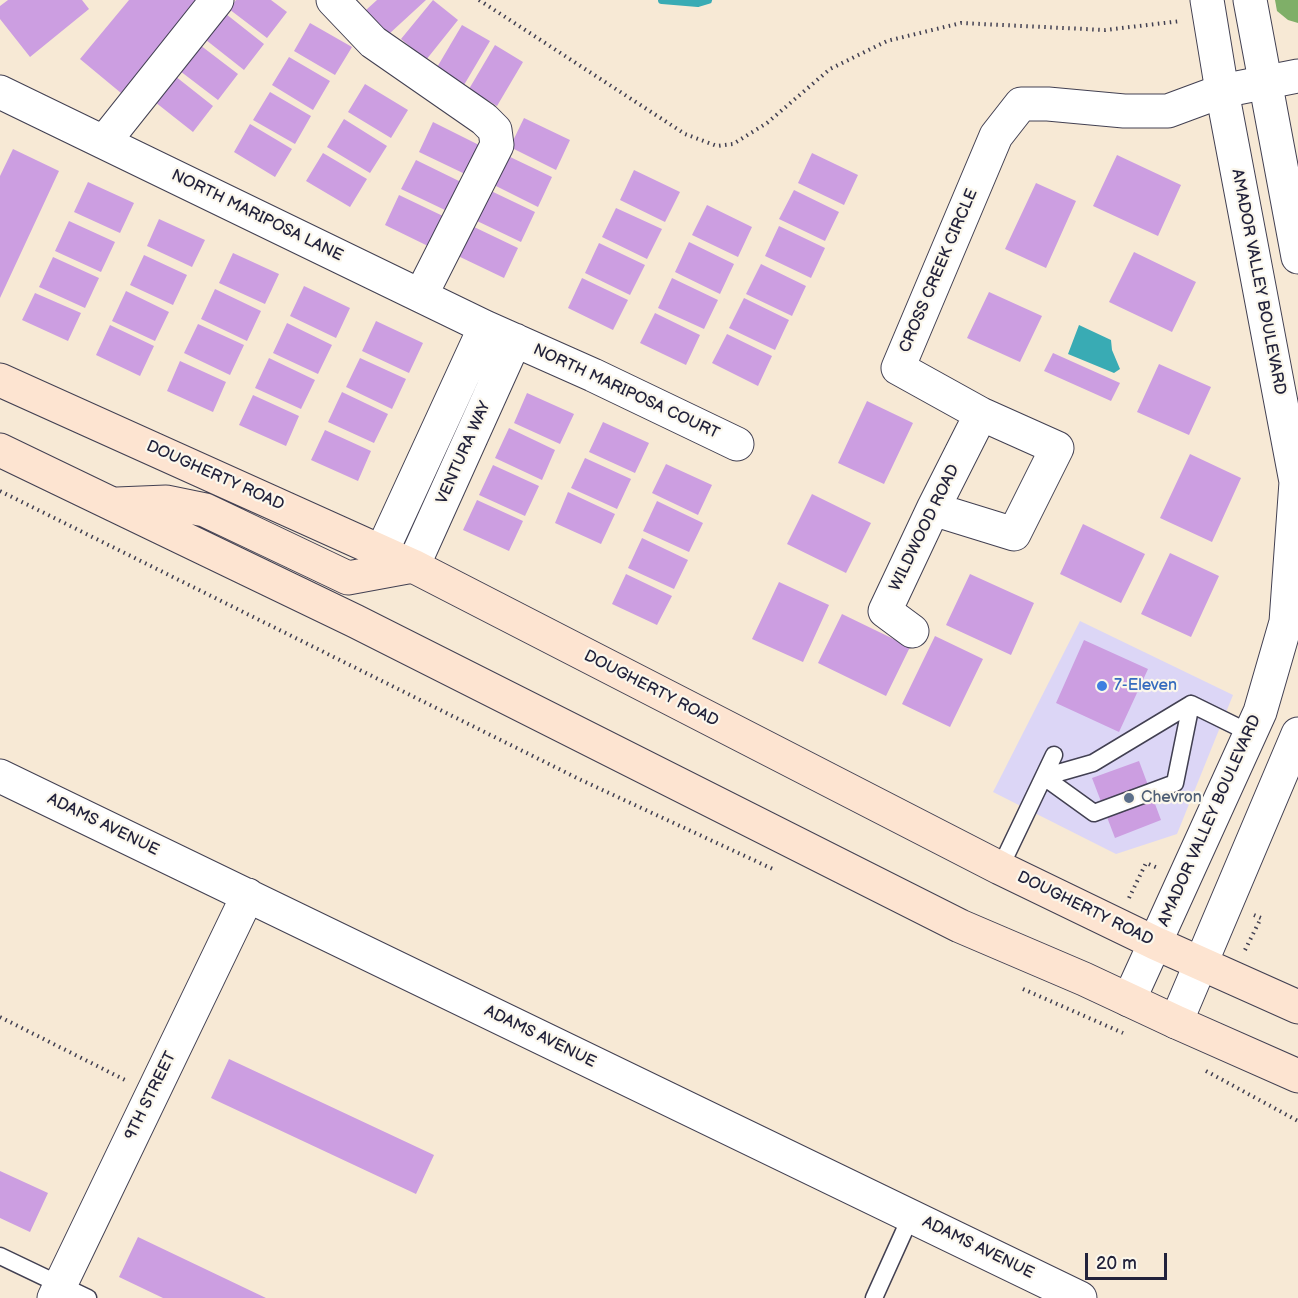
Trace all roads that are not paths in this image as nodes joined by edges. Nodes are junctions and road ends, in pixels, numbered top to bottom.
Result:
1 (217, 0) edge
2 (333, 0) edge
3 (1250, 0) edge
4 (1197, 10) edge
5 (1298, 76) edge
6 (1265, 82) junction
7 (1222, 91) junction
8 (0, 92) edge
9 (104, 142) junction
10 (1298, 258) edge
11 (421, 295) junction
12 (485, 327) junction
13 (515, 340) junction
14 (0, 380) edge
15 (981, 414) junction
16 (737, 444) dead end
17 (0, 450) edge
18 (112, 504) junction
19 (933, 509) junction
20 (382, 551) junction
21 (413, 566) junction
22 (912, 631) dead end
23 (1191, 704) junction
24 (1250, 733) junction
25 (1298, 734) edge
26 (1054, 755) dead end
27 (0, 776) edge
28 (1044, 777) junction
29 (1000, 868) junction
30 (248, 895) junction
31 (1155, 943) junction
32 (1202, 963) junction
33 (1129, 1000) junction
34 (1298, 1007) edge
35 (1176, 1022) junction
36 (1298, 1076) edge
37 (911, 1216) junction
38 (0, 1256) edge
39 (68, 1293) edge
40 (874, 1298) edge
41 (1080, 1298) edge

1 - 9 street
2 - 11 street
3 - 6 street
4 - 7 street, AMADOR VALLEY BOULEVARD
5 - 6 street
6 - 7 street
6 - 10 street
7 - 15 street, CROSS CREEK CIRCLE
7 - 24 street, AMADOR VALLEY BOULEVARD
8 - 9 street, NORTH MARIPOSA LANE
9 - 11 street, NORTH MARIPOSA LANE
11 - 12 street, NORTH MARIPOSA LANE
12 - 13 street, NORTH MARIPOSA LANE
12 - 20 street, VENTURA WAY
13 - 16 street, NORTH MARIPOSA COURT
13 - 21 street, VENTURA WAY
14 - 20 main road, DOUGHERTY ROAD
15 - 19 street, WILDWOOD ROAD
15 - 19 street, CROSS CREEK CIRCLE
17 - 18 main road
18 - 21 main road
18 - 33 main road
19 - 22 street, WILDWOOD ROAD
20 - 21 main road, DOUGHERTY ROAD
21 - 29 main road, DOUGHERTY ROAD
23 - 24 lane
23 - 28 lane
23 - 28 lane
24 - 31 street, AMADOR VALLEY BOULEVARD
25 - 32 street
26 - 28 lane
27 - 30 street, ADAMS AVENUE
28 - 29 lane
29 - 31 main road, DOUGHERTY ROAD
30 - 37 street, ADAMS AVENUE
30 - 39 street, 9TH STREET
31 - 32 main road, DOUGHERTY ROAD
31 - 33 street, AMADOR VALLEY BOULEVARD
32 - 34 main road, DOUGHERTY ROAD
32 - 35 street
33 - 35 main road
35 - 36 main road
37 - 40 lane
37 - 41 street, ADAMS AVENUE
38 - 39 lane

